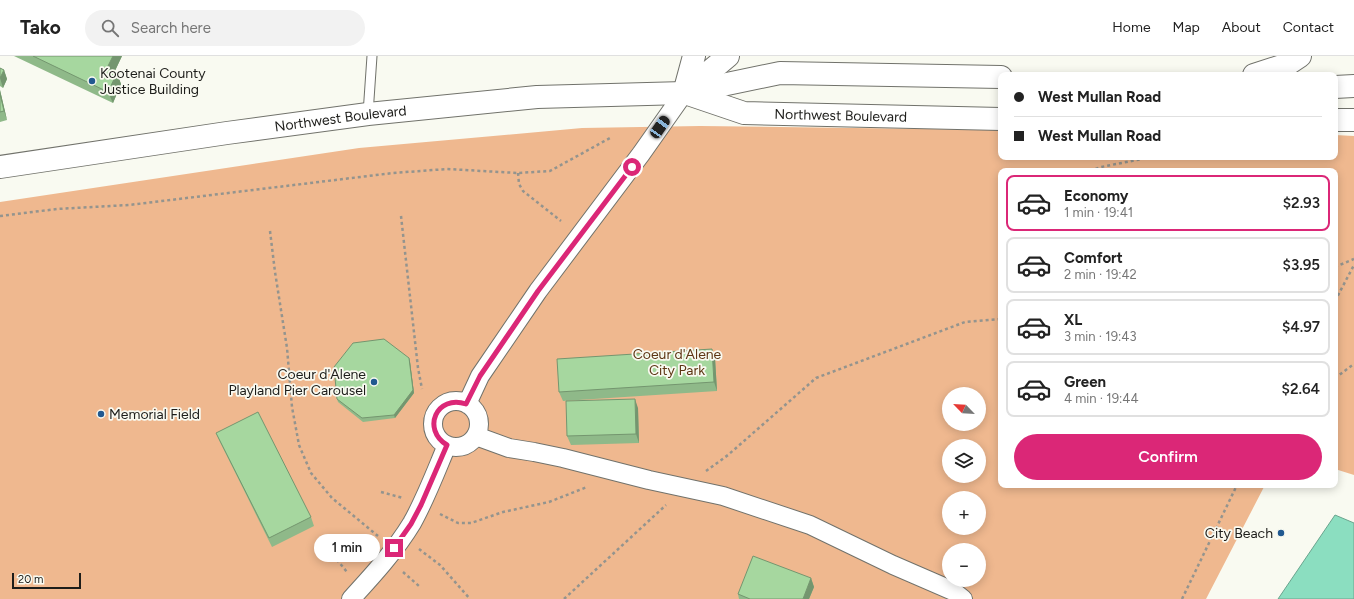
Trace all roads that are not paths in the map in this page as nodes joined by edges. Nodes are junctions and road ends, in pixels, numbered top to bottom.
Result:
1 (372, 56) edge
2 (694, 56) edge
3 (728, 56) edge
4 (1300, 56) edge
5 (1263, 72) edge
6 (998, 78) edge
7 (1338, 86) edge
8 (1354, 86) edge
9 (684, 93) junction
10 (368, 114) junction
11 (998, 119) edge
12 (1338, 120) edge
13 (1354, 120) edge
14 (0, 167) edge
15 (466, 404) junction
16 (476, 436) junction
17 (447, 445) junction
18 (351, 599) edge
19 (963, 599) edge

1 - 10 lane
2 - 9 main road
3 - 9 main road
4 - 5 main road
6 - 9 main road, Northwest Boulevard
7 - 8 main road
9 - 10 main road, Northwest Boulevard
9 - 11 main road, Northwest Boulevard
9 - 15 street
10 - 14 main road, Northwest Boulevard
12 - 13 main road
15 - 16 street
15 - 17 street
16 - 17 street
16 - 19 street
17 - 18 street

